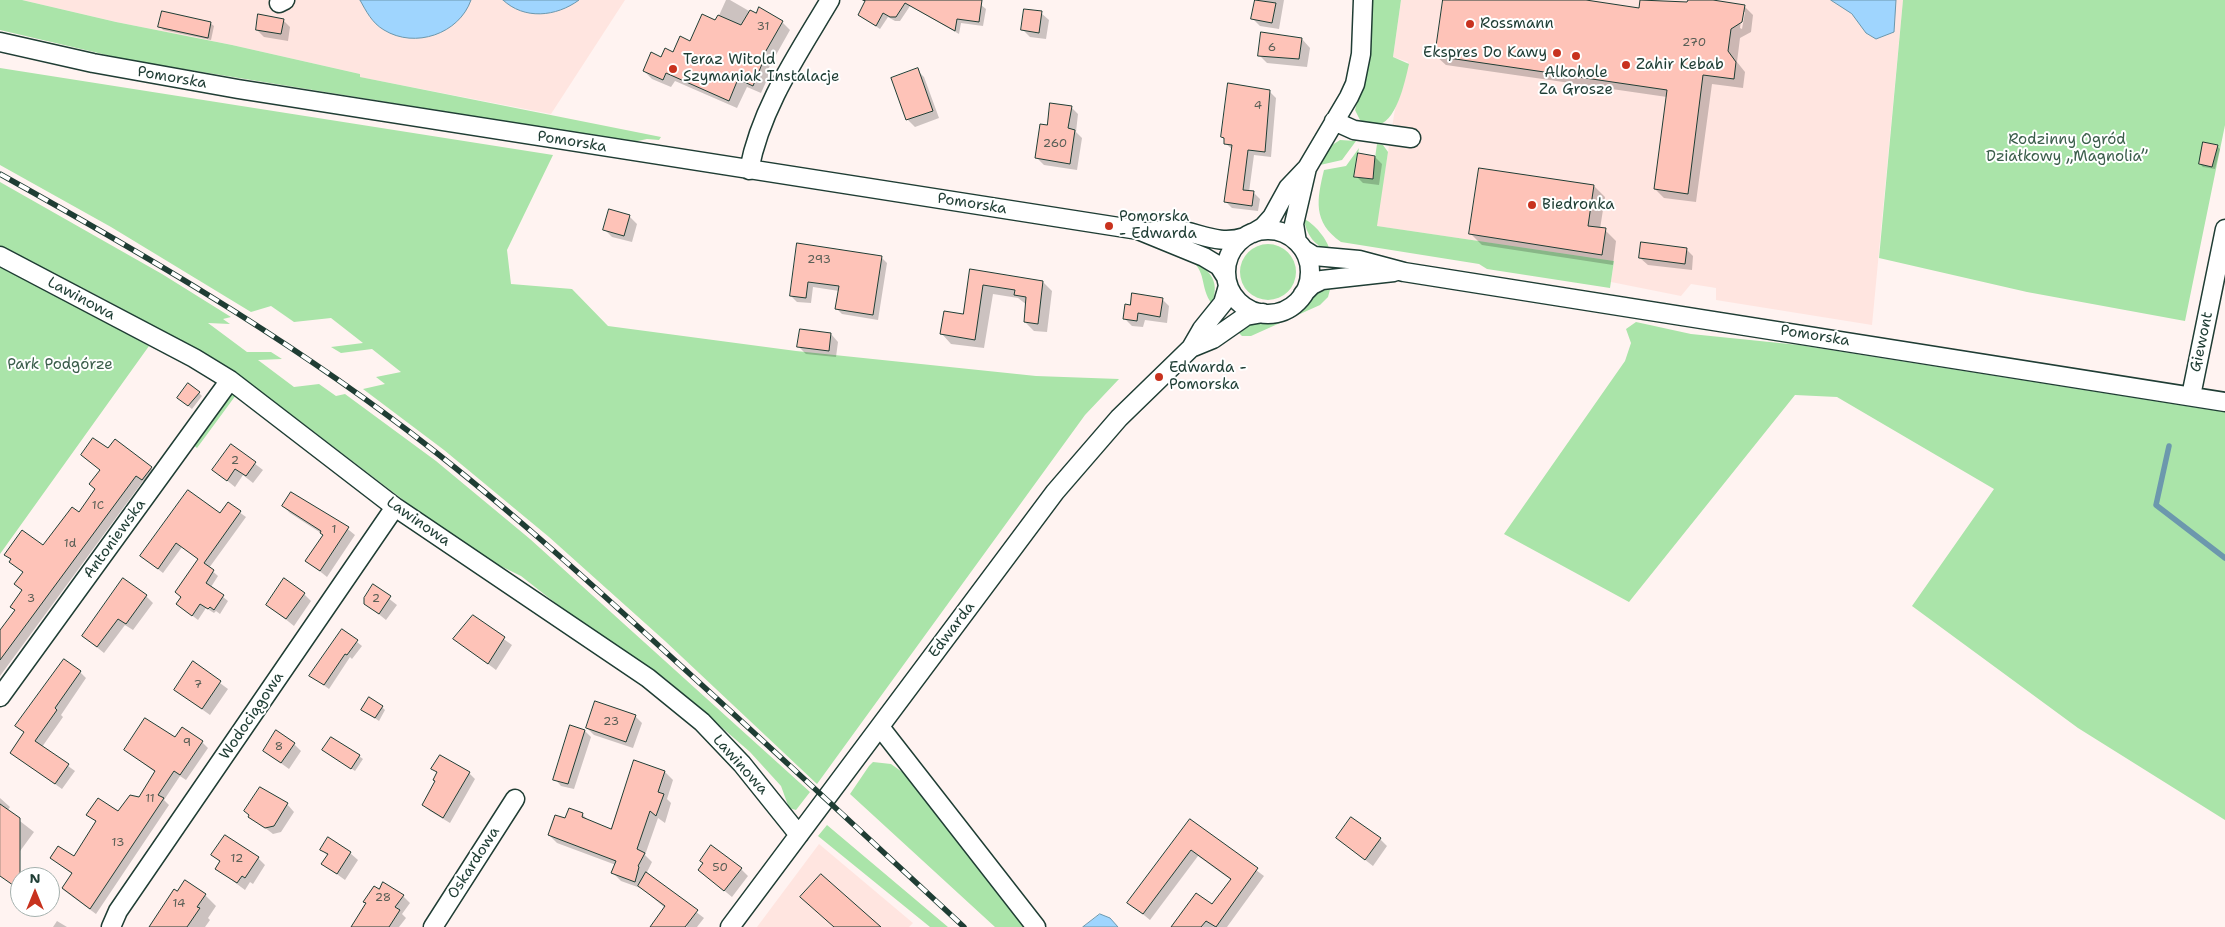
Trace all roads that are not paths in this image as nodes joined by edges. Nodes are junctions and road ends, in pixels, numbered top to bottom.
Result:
1 (830, 0) edge
2 (1362, 0) edge
3 (0, 42) edge
4 (1334, 121) junction
5 (1411, 138) dead end
6 (1307, 168) junction
7 (749, 170) junction
8 (2225, 229) edge
9 (1145, 232) junction
10 (1249, 235) junction
11 (1300, 246) junction
12 (0, 256) edge
13 (1404, 272) junction
14 (1227, 282) junction
15 (1303, 294) junction
16 (1264, 313) junction
17 (1191, 348) junction
18 (230, 380) junction
19 (2190, 396) junction
20 (2225, 402) edge
21 (395, 507) junction
22 (0, 697) edge
23 (880, 726) junction
24 (515, 799) dead end
25 (799, 834) junction
26 (111, 927) edge
27 (433, 927) edge
28 (730, 927) edge
29 (1036, 927) edge

1 - 7 street
2 - 4 street
3 - 7 street, Pomorska
4 - 5 street
4 - 6 street
6 - 10 street
6 - 11 street
7 - 9 street, Pomorska
8 - 19 street, Giewont
9 - 10 street, Pomorska
9 - 14 street, Pomorska
10 - 11 street
10 - 14 street
11 - 13 street, Pomorska
11 - 15 street
12 - 18 street, Lawinowa
13 - 15 street, Pomorska
13 - 19 street, Pomorska
14 - 16 street
14 - 17 street, Edwarda
15 - 16 street
16 - 17 street, Edwarda
17 - 23 street, Edwarda
18 - 21 street, Lawinowa
18 - 22 street, Antoniewska
19 - 20 street, Pomorska
21 - 25 street, Lawinowa
21 - 26 street, Wodociągowa
23 - 25 street, Edwarda
23 - 29 street
24 - 27 street, Oskardowa
25 - 28 street, Edwarda

